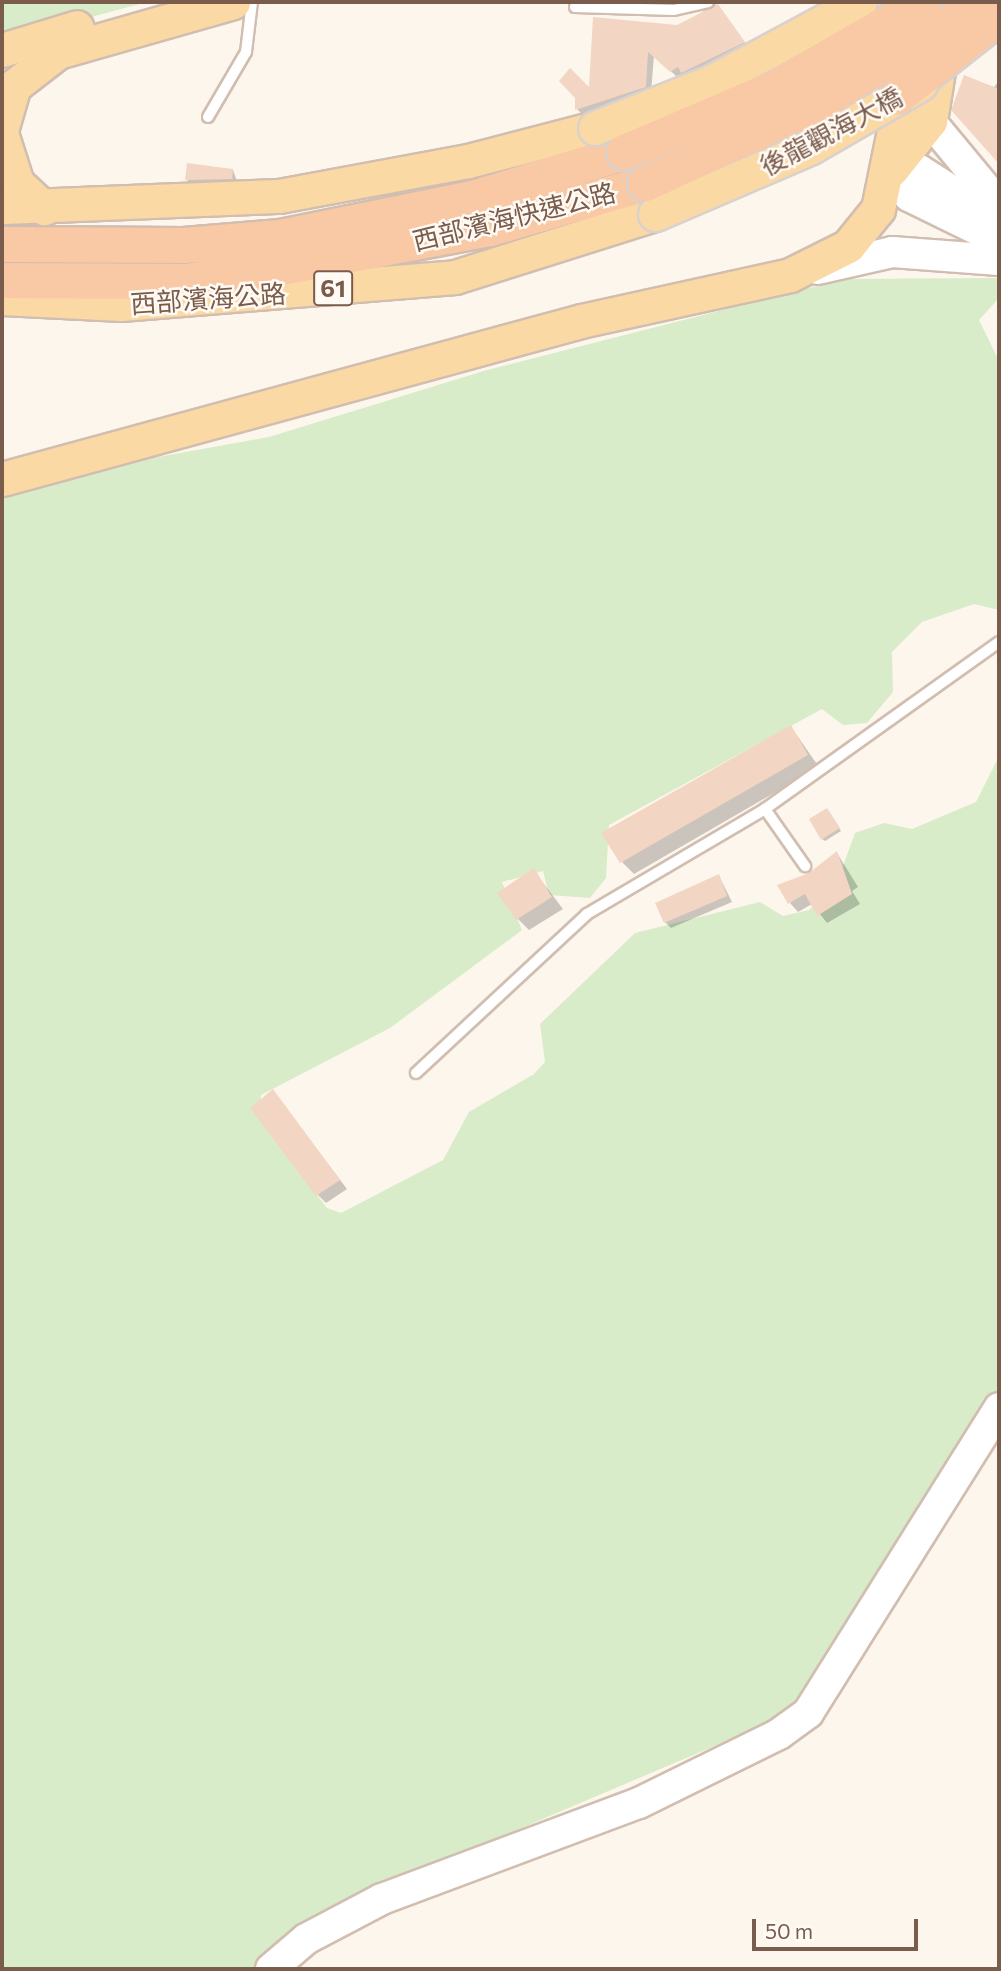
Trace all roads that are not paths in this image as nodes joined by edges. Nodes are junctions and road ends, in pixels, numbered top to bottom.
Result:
1 (160, 2) edge
2 (233, 2) edge
3 (252, 2) edge
4 (708, 2) edge
5 (858, 2) edge
6 (923, 2) edge
7 (934, 2) edge
8 (983, 2) edge
9 (995, 2) edge
10 (575, 7) dead end
11 (999, 16) edge
12 (999, 36) edge
13 (2, 50) edge
14 (908, 59) junction
15 (896, 97) junction
16 (208, 117) dead end
17 (930, 121) junction
18 (2, 127) edge
19 (2, 136) edge
20 (889, 172) junction
21 (650, 198) junction
22 (999, 205) edge
23 (2, 207) edge
24 (44, 208) junction
25 (999, 221) edge
26 (999, 240) edge
27 (2, 244) edge
28 (999, 260) edge
29 (790, 275) junction
30 (2, 280) edge
31 (2, 298) edge
32 (8, 474) edge
33 (999, 642) edge
34 (765, 809) junction
35 (805, 866) dead end
36 (416, 1073) dead end
37 (999, 1408) edge
38 (271, 1969) edge

1 - 13 main road
2 - 18 main road
3 - 16 lane
4 - 10 lane
5 - 14 main road
5 - 24 main road, bridge
6 - 27 highway, 西部濱海快速公路 / 61, bridge
7 - 14 main road
7 - 17 main road
8 - 21 highway, 西部濱海快速公路 / 61, bridge
9 - 17 main road
11 - 15 highway, bridge
12 - 15 main road, 後龍觀海大橋 / 61, bridge
14 - 20 main road
15 - 21 main road, 後龍觀海大橋 / 61, bridge
17 - 20 main road
17 - 22 main road
19 - 24 main road
20 - 25 main road
20 - 26 main road
20 - 29 main road
21 - 30 highway, 西部濱海快速公路 / 61
21 - 31 main road, 西部濱海公路 / 61
23 - 24 main road
28 - 29 main road
29 - 32 main road
33 - 34 lane
34 - 35 lane
34 - 36 lane
37 - 38 main road

